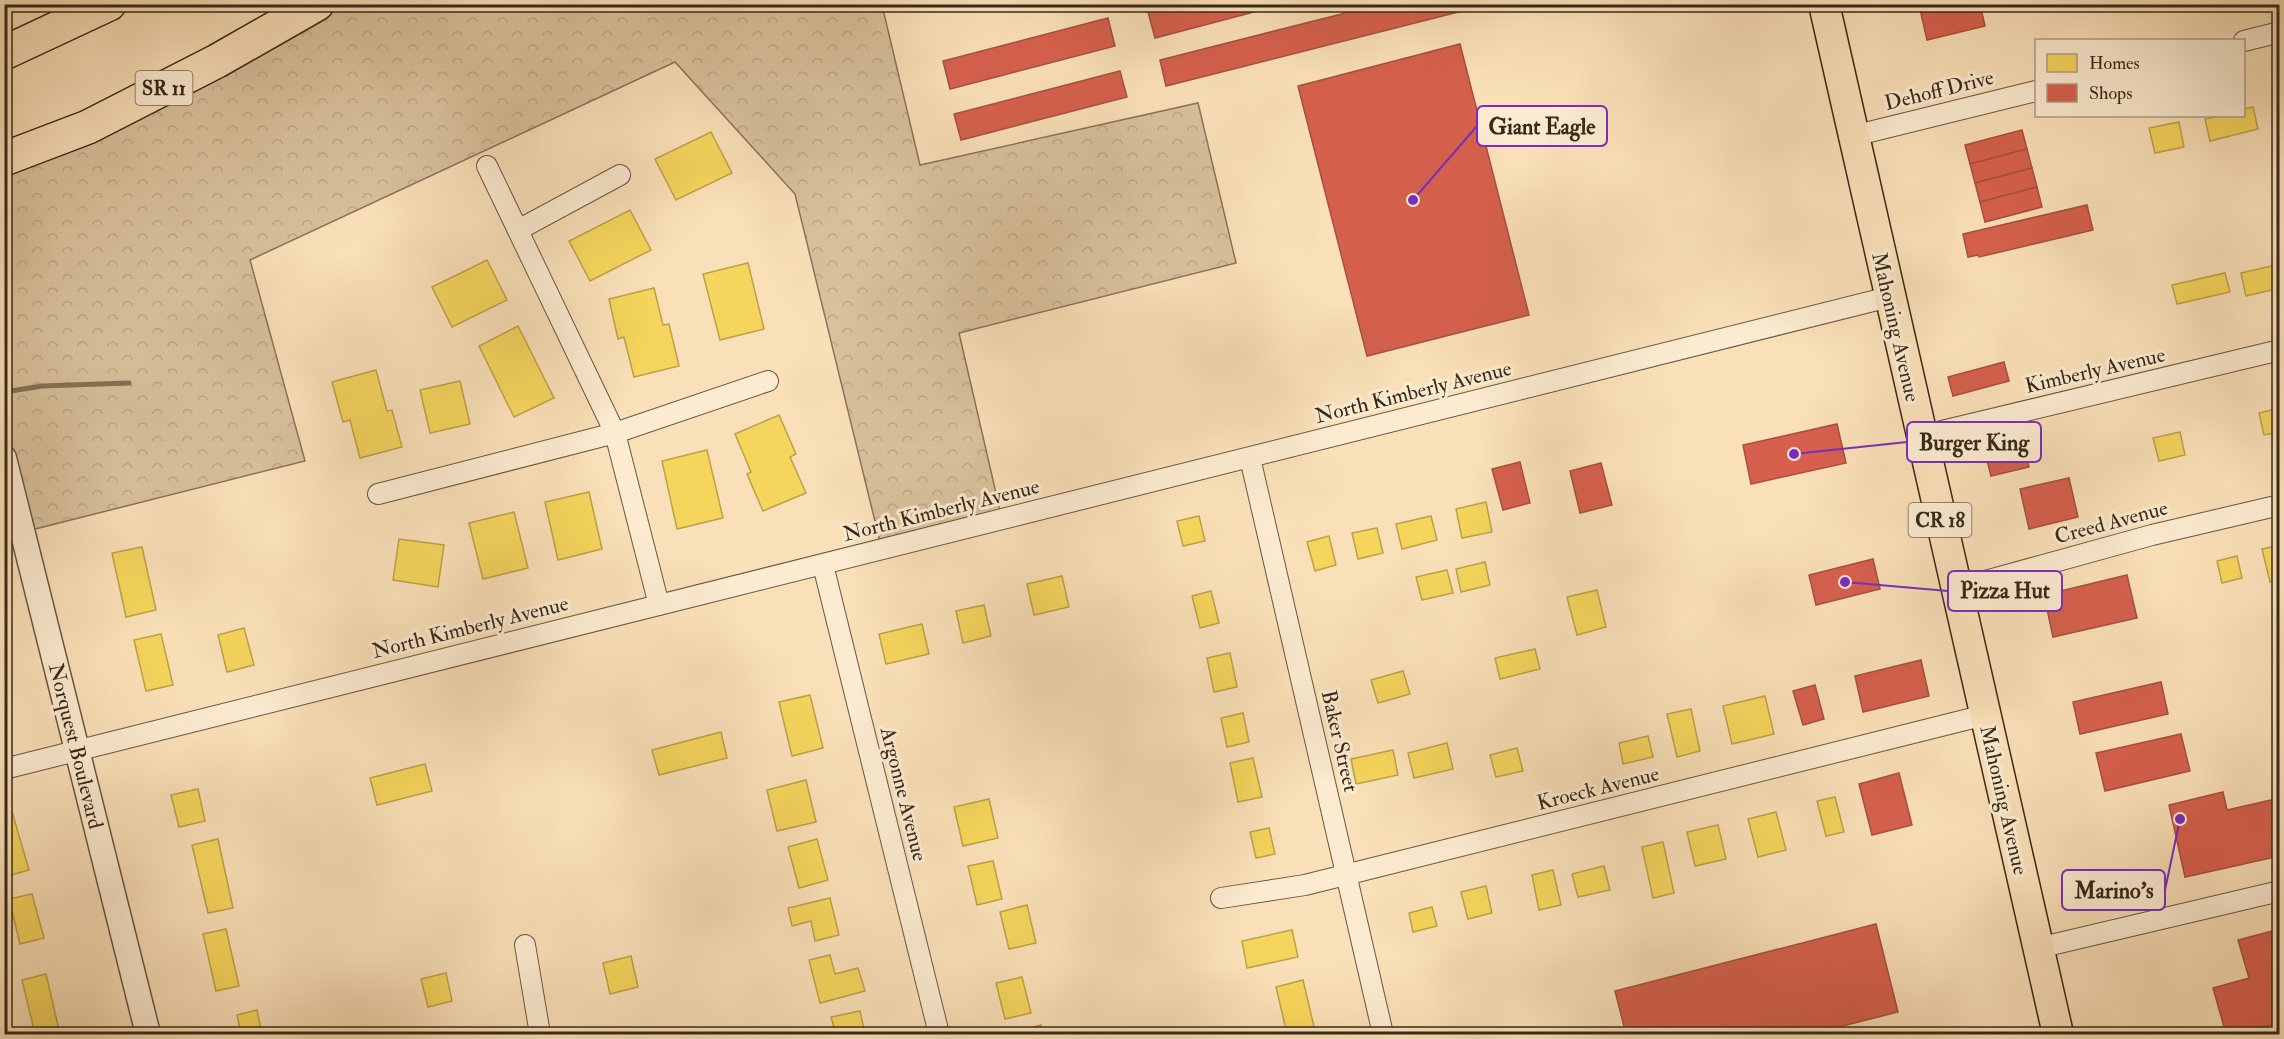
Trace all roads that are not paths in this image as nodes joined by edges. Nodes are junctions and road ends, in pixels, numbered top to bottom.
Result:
1 (108, 4) edge
2 (317, 4) edge
3 (1824, 4) edge
4 (2280, 32) edge
5 (2245, 41) edge
6 (4, 53) edge
7 (2035, 91) edge
8 (1853, 136) junction
9 (4, 159) edge
10 (487, 166) dead end
11 (621, 175) dead end
12 (518, 230) junction
13 (1889, 297) junction
14 (2280, 350) edge
15 (768, 381) dead end
16 (615, 433) junction
17 (1921, 436) junction
18 (4, 458) edge
19 (1250, 458) junction
20 (378, 494) dead end
21 (2280, 505) edge
22 (823, 565) junction
23 (1956, 589) junction
24 (659, 605) junction
25 (1985, 716) junction
26 (77, 751) junction
27 (4, 769) edge
28 (1346, 874) junction
29 (2280, 891) edge
30 (1221, 898) dead end
31 (525, 945) dead end
32 (2038, 948) junction
33 (148, 1035) edge
34 (540, 1035) edge
35 (939, 1035) edge
36 (1383, 1035) edge
37 (2058, 1035) edge

1 - 6 highway
2 - 9 highway, SR 11
3 - 8 main road, Mahoning Avenue / CR 18
4 - 5 street
7 - 8 street, Dehoff Drive
8 - 13 main road, Mahoning Avenue / CR 18
10 - 12 street
11 - 12 street
12 - 16 street
13 - 17 main road, Mahoning Avenue / CR 18
13 - 19 street, North Kimberly Avenue
14 - 17 street, Kimberly Avenue
15 - 16 street
16 - 20 street
16 - 24 street
17 - 23 main road, Mahoning Avenue / CR 18
18 - 26 street, Norquest Boulevard
19 - 22 street, North Kimberly Avenue
19 - 28 street, Baker Street
21 - 23 street, Creed Avenue
22 - 24 street, North Kimberly Avenue
22 - 35 street, Argonne Avenue
23 - 25 main road, Mahoning Avenue / CR 18
24 - 26 street, North Kimberly Avenue
25 - 28 street, Kroeck Avenue
25 - 32 main road, Mahoning Avenue / CR 18
26 - 27 street, North Kimberly Avenue
26 - 33 street, Norquest Boulevard
28 - 30 street, Kroeck Avenue
28 - 36 street, Baker Street
29 - 32 street
31 - 34 street
32 - 37 main road, Mahoning Avenue / CR 18

